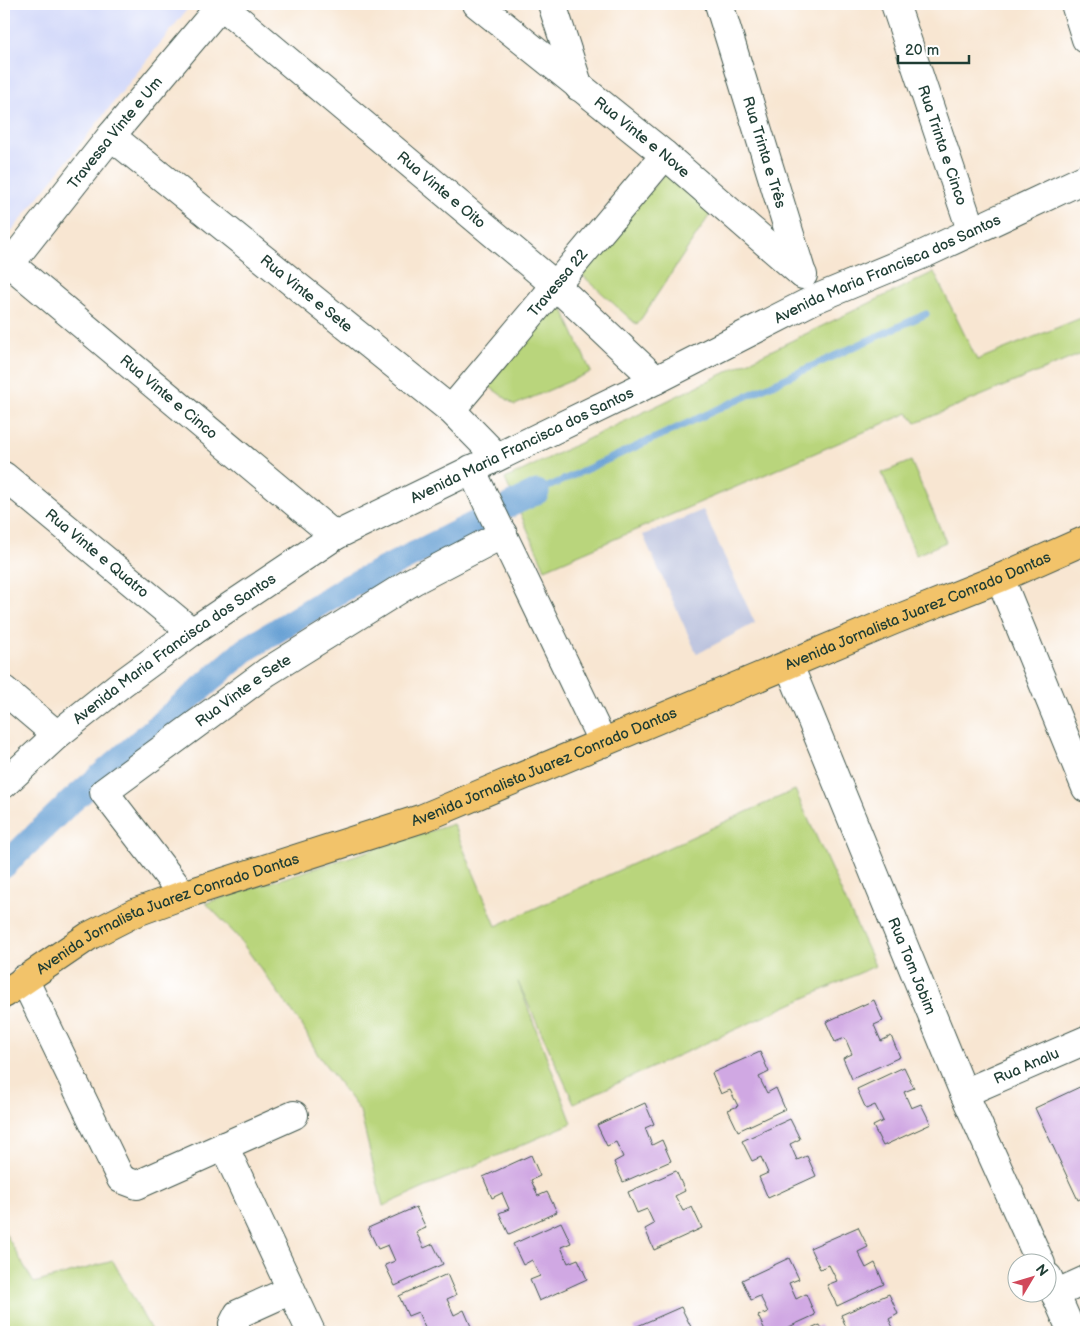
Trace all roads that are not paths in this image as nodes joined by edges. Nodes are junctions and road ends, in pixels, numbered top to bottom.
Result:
1 (221, 4) edge
2 (477, 4) edge
3 (552, 4) edge
4 (720, 4) edge
5 (895, 4) edge
6 (1075, 4) edge
7 (1086, 39) edge
8 (579, 87) junction
9 (111, 136) junction
10 (665, 155) junction
11 (1086, 178) edge
12 (971, 230) junction
13 (7, 261) edge
14 (803, 275) junction
15 (555, 285) junction
16 (813, 300) junction
17 (656, 380) junction
18 (451, 410) junction
19 (496, 456) junction
20 (472, 469) junction
21 (4, 476) edge
22 (503, 534) junction
23 (334, 536) junction
24 (1086, 540) edge
25 (1000, 578) junction
26 (192, 632) junction
27 (789, 665) junction
28 (4, 690) edge
29 (57, 735) junction
30 (603, 743) junction
31 (4, 784) edge
32 (1086, 788) edge
33 (183, 895) junction
34 (14, 986) edge
35 (1086, 1040) edge
36 (964, 1093) junction
37 (294, 1115) dead end
38 (224, 1146) junction
39 (1037, 1254) edge
40 (1086, 1280) edge
41 (1058, 1284) edge
42 (291, 1290) junction
43 (1058, 1301) edge
44 (237, 1332) edge
45 (312, 1332) edge
46 (1072, 1332) edge

1 - 9 street, Travessa Vinte e Um
1 - 15 street, Rua Vinte e Oito
2 - 8 street, Rua Vinte e Nove
3 - 8 street
4 - 14 street, Rua Trinta e Três
5 - 12 street, Rua Trinta e Cinco
6 - 7 street
8 - 10 street, Rua Vinte e Nove
9 - 13 street, Travessa Vinte e Um
9 - 18 street, Rua Vinte e Sete
10 - 14 street, Rua Vinte e Nove
10 - 15 street, Travessa 22
11 - 12 street, Avenida Maria Francisca dos Santos
12 - 16 street, Avenida Maria Francisca dos Santos
13 - 23 street, Rua Vinte e Cinco
14 - 16 street, Rua Trinta e Três
15 - 17 street, Rua Vinte e Oito
15 - 18 street, Travessa 22
16 - 17 street, Avenida Maria Francisca dos Santos
17 - 19 street, Avenida Maria Francisca dos Santos
18 - 19 street, Rua Vinte e Sete
19 - 20 street, Avenida Maria Francisca dos Santos
20 - 22 street
20 - 23 street, Avenida Maria Francisca dos Santos
21 - 26 street, Rua Vinte e Quatro
22 - 30 street
22 - 33 street, Rua Vinte e Sete
23 - 26 street, Avenida Maria Francisca dos Santos
24 - 25 main road, Avenida Jornalista Juarez Conrado Dantas
25 - 27 main road, Avenida Jornalista Juarez Conrado Dantas
25 - 32 street
26 - 29 street, Avenida Maria Francisca dos Santos
27 - 30 main road, Avenida Jornalista Juarez Conrado Dantas
27 - 36 street, Rua Tom Jobim
28 - 29 street
29 - 31 street, Avenida Maria Francisca dos Santos
30 - 33 main road, Avenida Jornalista Juarez Conrado Dantas
33 - 34 main road, Avenida Jornalista Juarez Conrado Dantas
34 - 38 street
35 - 36 street, Rua Analu
36 - 39 street, Rua Tom Jobim
37 - 38 street
38 - 42 street
40 - 41 street
42 - 44 street
42 - 45 street
43 - 46 street

